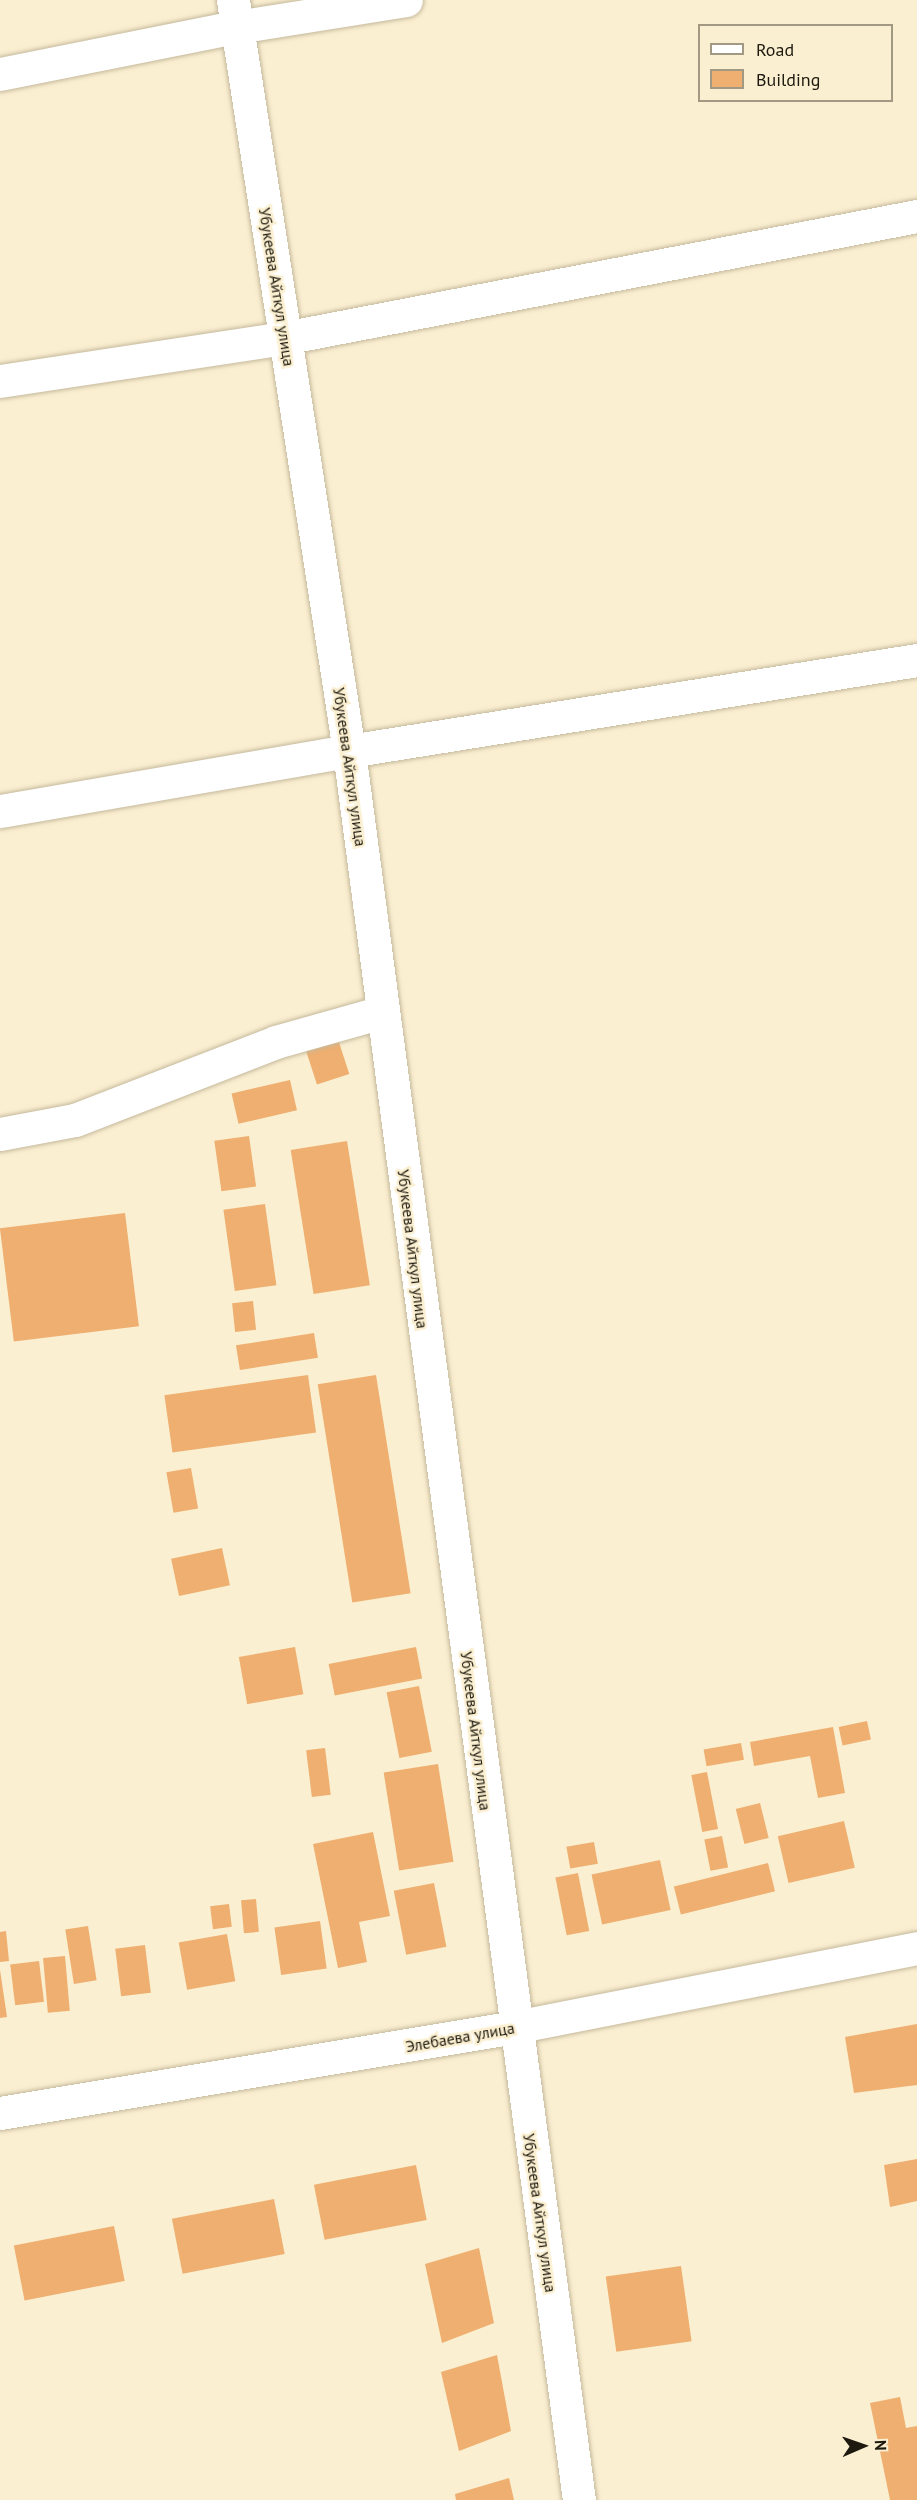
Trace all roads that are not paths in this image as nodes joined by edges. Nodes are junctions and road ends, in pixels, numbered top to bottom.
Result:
1 (406, 0) edge
2 (235, 14) edge
3 (0, 74) edge
4 (917, 216) edge
5 (284, 338) junction
6 (0, 381) edge
7 (917, 660) edge
8 (349, 751) junction
9 (0, 811) edge
10 (382, 1012) junction
11 (0, 1134) edge
12 (917, 1948) edge
13 (515, 2027) junction
14 (0, 2113) edge
15 (579, 2500) edge

1 - 2 street
2 - 3 street
2 - 5 street, Убукеева Айткул улица
4 - 5 street
5 - 6 street
5 - 8 street, Убукеева Айткул улица
7 - 8 street
8 - 9 street
8 - 10 street, Убукеева Айткул улица
10 - 11 street
10 - 13 street, Убукеева Айткул улица
12 - 13 street, Элебаева улица
13 - 14 street, Элебаева улица
13 - 15 street, Убукеева Айткул улица

